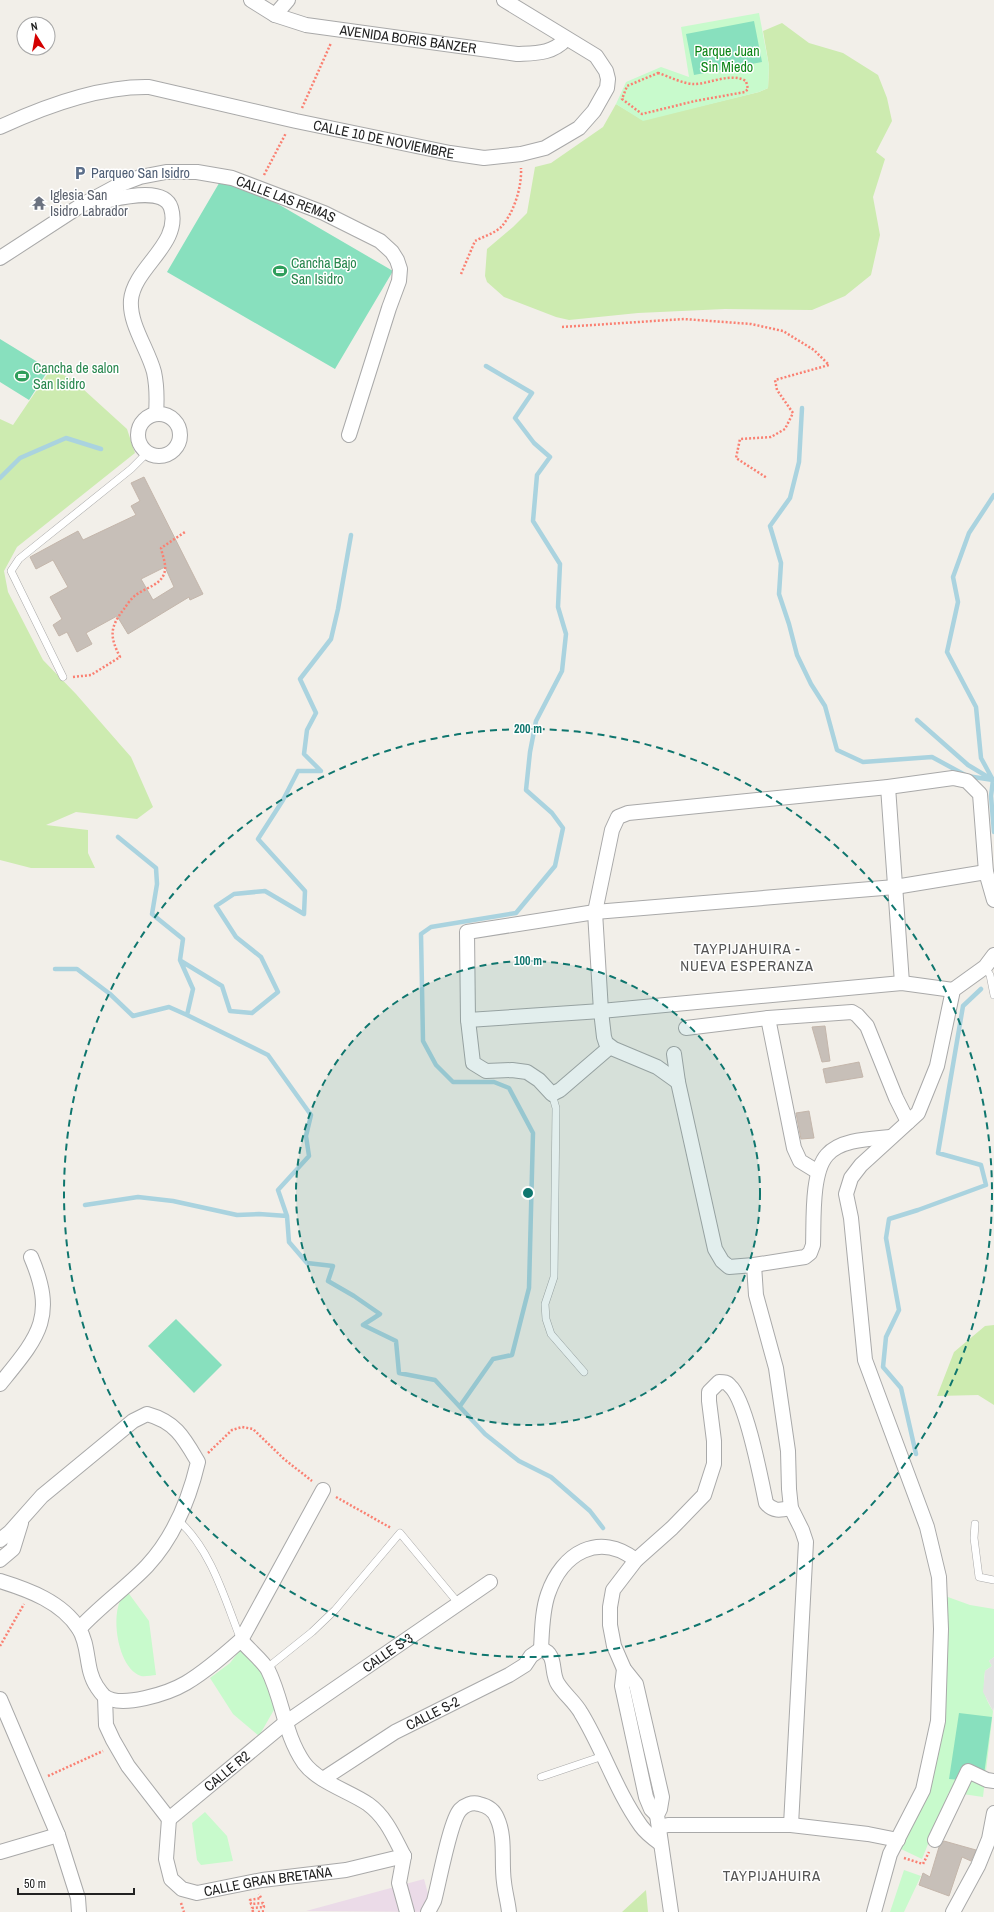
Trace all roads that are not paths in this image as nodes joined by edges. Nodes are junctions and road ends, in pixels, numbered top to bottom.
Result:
1 (252, 0) edge
2 (288, 0) edge
3 (504, 0) edge
4 (275, 15) junction
5 (566, 39) junction
6 (0, 127) edge
7 (97, 197) junction
8 (0, 258) edge
9 (156, 414) junction
10 (350, 435) dead end
11 (147, 453) junction
12 (63, 677) road end
13 (888, 787) junction
14 (986, 872) junction
15 (895, 887) junction
16 (994, 900) edge
17 (595, 912) junction
18 (994, 955) edge
19 (985, 967) junction
20 (902, 983) junction
21 (953, 990) junction
22 (994, 995) edge
23 (601, 1012) junction
24 (768, 1018) junction
25 (468, 1020) junction
26 (686, 1028) dead end
27 (610, 1047) junction
28 (674, 1054) dead end
29 (678, 1082) junction
30 (552, 1094) junction
31 (908, 1122) junction
32 (891, 1137) junction
33 (818, 1172) junction
34 (31, 1257) dead end
35 (754, 1265) junction
36 (584, 1372) dead end
37 (0, 1384) edge
38 (323, 1490) road end
39 (791, 1508) junction
40 (23, 1517) junction
41 (179, 1521) junction
42 (975, 1524) dead end
43 (0, 1540) edge
44 (0, 1560) edge
45 (636, 1560) junction
46 (994, 1580) edge
47 (0, 1581) edge
48 (490, 1582) dead end
49 (459, 1604) junction
50 (79, 1629) junction
51 (241, 1640) junction
52 (541, 1649) junction
53 (267, 1668) junction
54 (105, 1697) junction
55 (0, 1699) edge
56 (285, 1724) junction
57 (603, 1756) junction
58 (541, 1777) dead end
59 (323, 1779) junction
60 (994, 1781) edge
61 (994, 1813) edge
62 (169, 1820) junction
63 (658, 1821) junction
64 (791, 1825) junction
65 (58, 1835) junction
66 (898, 1840) junction
67 (935, 1840) dead end
68 (661, 1844) junction
69 (0, 1852) edge
70 (404, 1856) junction
71 (80, 1912) edge
72 (407, 1912) edge
73 (428, 1912) edge
74 (509, 1912) edge
75 (671, 1912) edge
76 (874, 1912) edge
77 (954, 1912) edge

1 - 4 street, AVENIDA BORIS BÁNZER
2 - 4 street
3 - 5 street, CALLE 10 DE NOVIEMBRE
4 - 5 street, AVENIDA BORIS BÁNZER
5 - 6 street, CALLE 10 DE NOVIEMBRE
7 - 8 street, CALLE LAS REMAS
7 - 9 street
7 - 10 street, CALLE LAS REMAS
9 - 11 street
9 - 11 street
11 - 12 lane
13 - 14 street
13 - 15 street
13 - 17 street
14 - 15 street
14 - 16 street
15 - 17 street
15 - 20 street
17 - 23 street
17 - 25 street
18 - 19 street
19 - 21 street
19 - 22 lane
20 - 21 street
20 - 23 street
21 - 31 street
23 - 25 street
23 - 27 street
24 - 26 street
24 - 31 street
24 - 33 street
25 - 30 street
27 - 29 street
27 - 30 street
28 - 29 street
29 - 35 street
30 - 36 lane
31 - 32 street
32 - 33 street
32 - 66 street
33 - 35 street
34 - 37 street
35 - 39 street
38 - 51 street
39 - 45 street
39 - 64 street
40 - 41 street
40 - 43 street
40 - 44 street
41 - 50 street
41 - 51 lane
42 - 46 lane
45 - 52 street
45 - 63 street
47 - 50 street
48 - 49 street, CALLE S-3
49 - 53 lane
49 - 56 street, CALLE S-3
50 - 54 street
51 - 53 street
51 - 54 street
52 - 57 street
52 - 59 street, CALLE S-2
53 - 56 street
54 - 62 street
55 - 65 street
56 - 59 street
56 - 62 street, CALLE R2
57 - 58 lane
57 - 68 street
59 - 70 street
60 - 67 street
61 - 77 street
62 - 70 street, CALLE GRAN BRETAÑA
63 - 64 street
63 - 68 street
64 - 66 street
65 - 69 street
65 - 71 street
66 - 76 street
68 - 75 street
70 - 72 street
73 - 74 street

